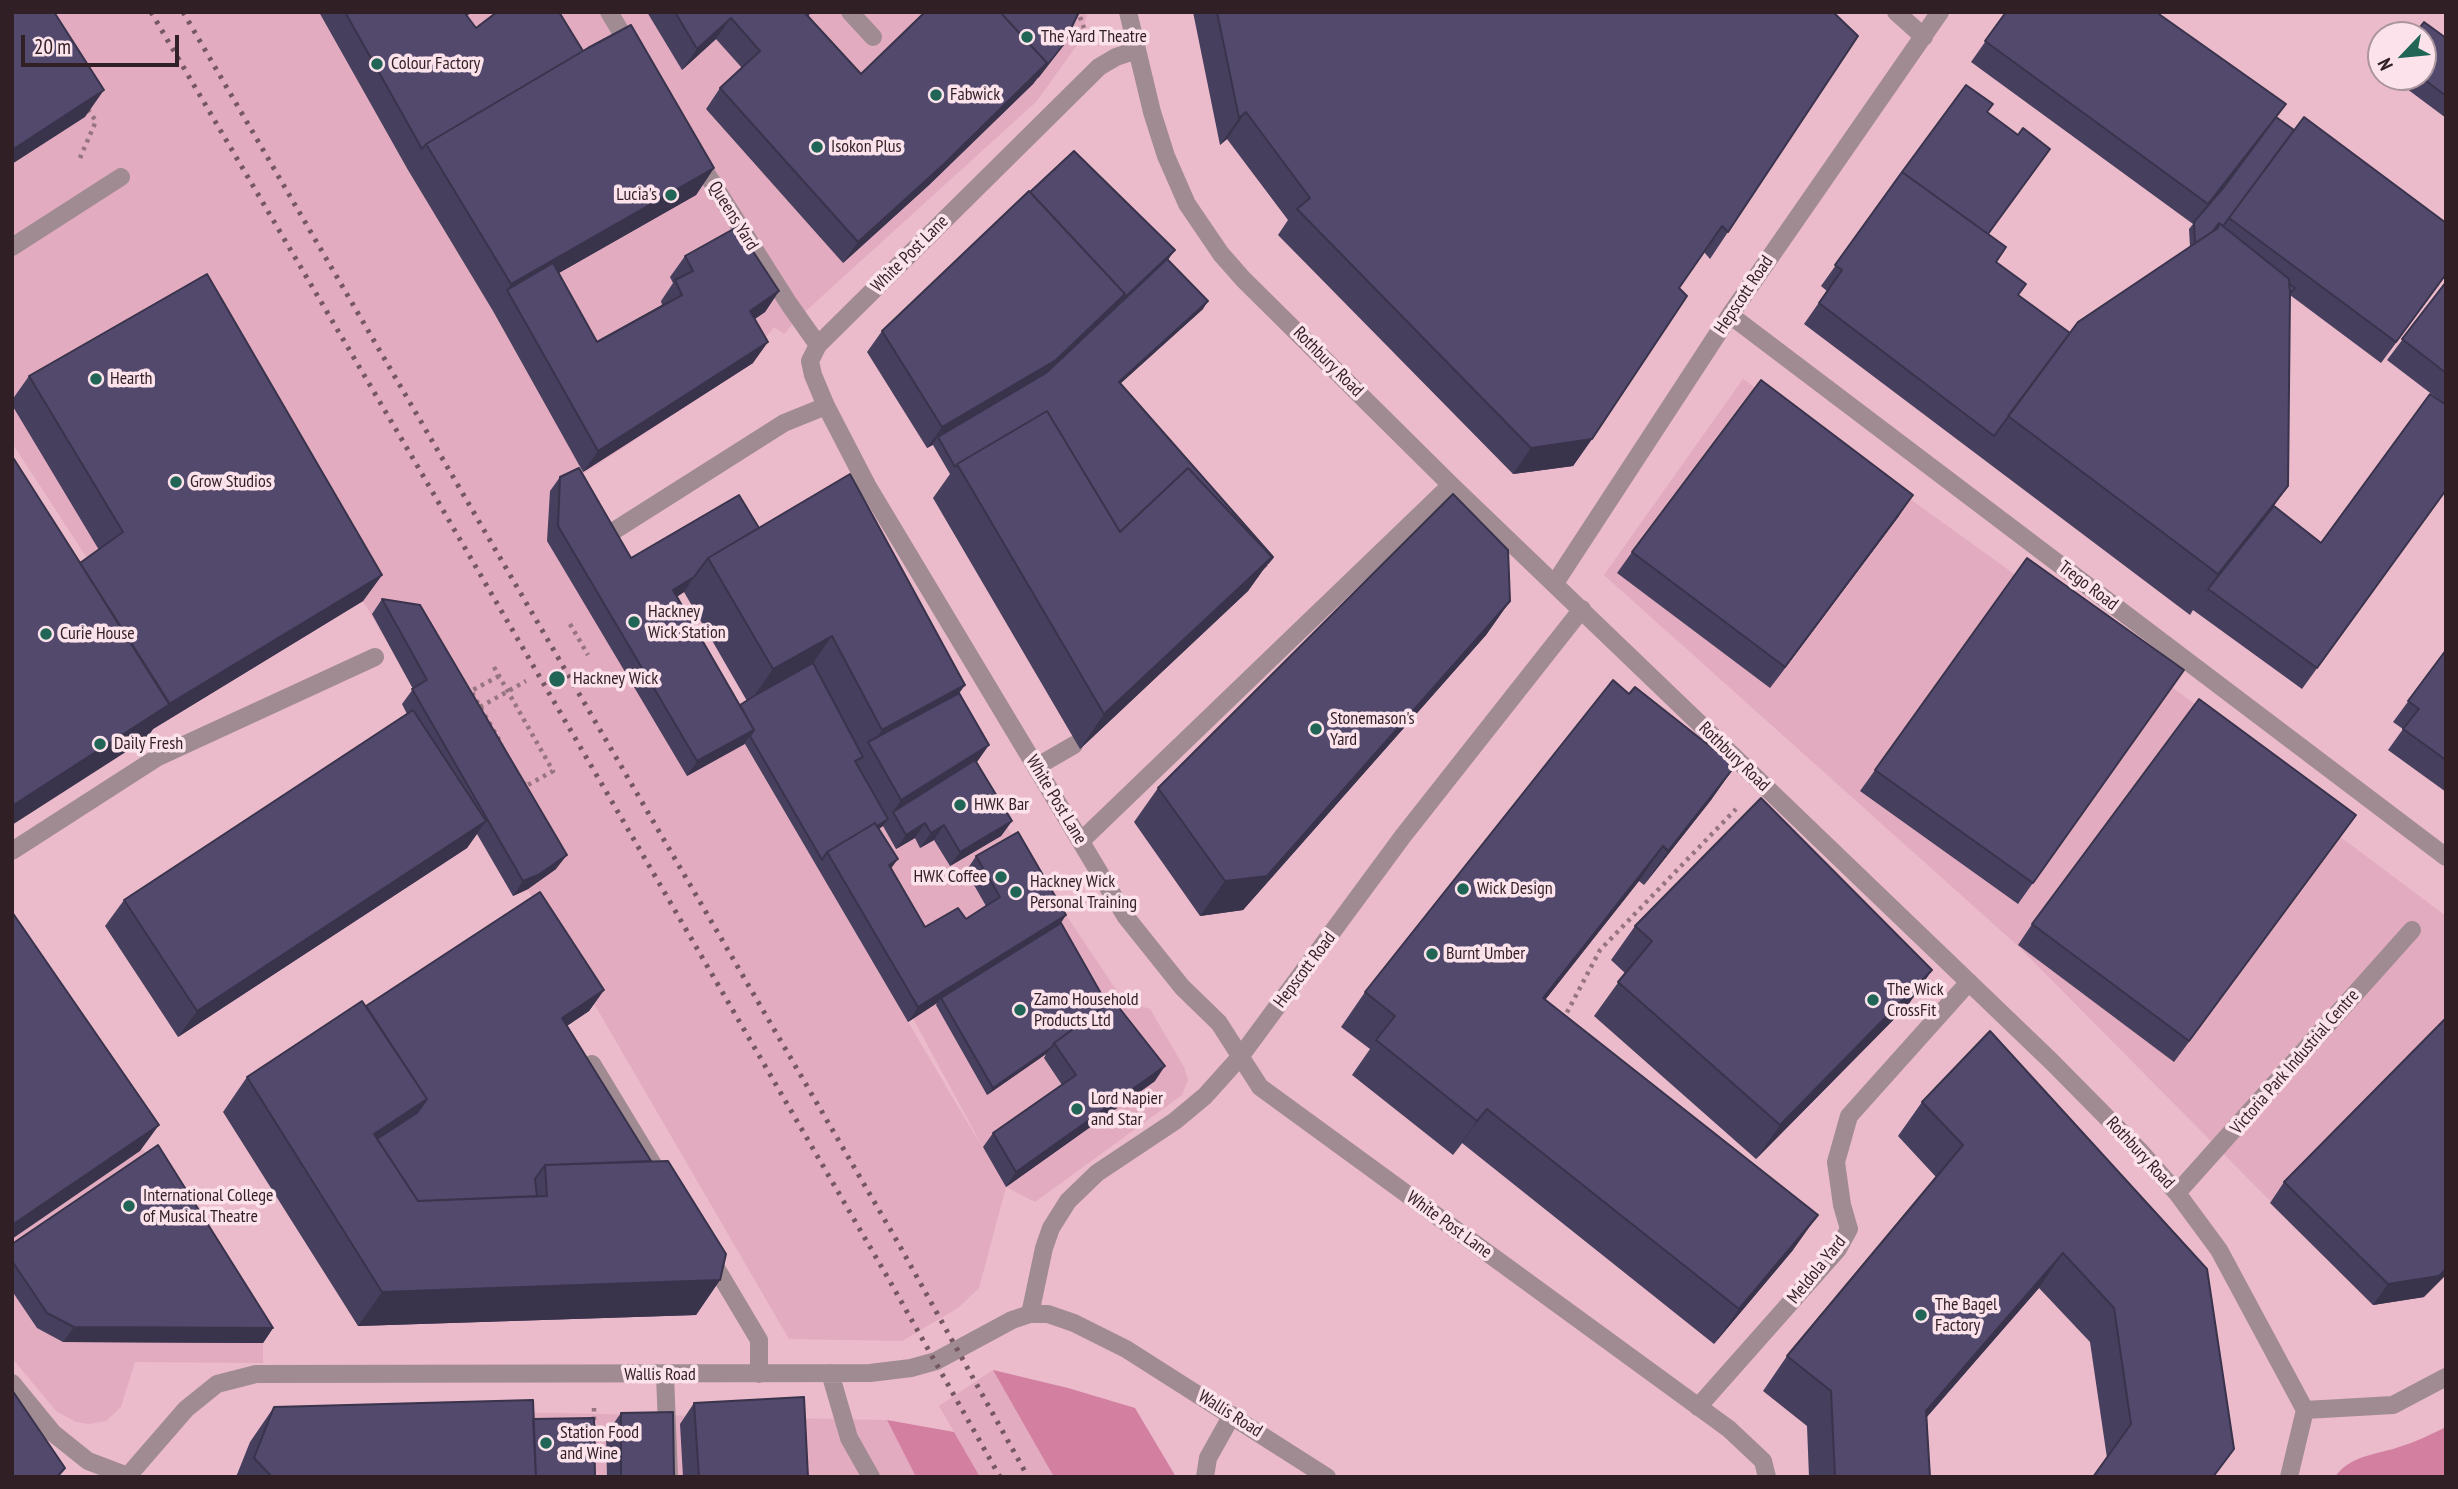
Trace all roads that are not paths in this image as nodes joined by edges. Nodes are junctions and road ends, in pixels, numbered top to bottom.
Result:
1 (609, 12) edge
2 (850, 12) edge
3 (1128, 12) edge
4 (1896, 12) edge
5 (1940, 12) edge
6 (873, 37) dead end
7 (1924, 37) junction
8 (1137, 50) junction
9 (643, 70) edge
10 (685, 139) edge
11 (121, 177) dead end
12 (12, 247) edge
13 (1730, 315) junction
14 (818, 345) junction
15 (826, 406) junction
16 (1451, 485) junction
17 (601, 539) edge
18 (1555, 583) junction
19 (1582, 609) junction
20 (375, 657) dead end
21 (1074, 745) dead end
22 (1036, 767) junction
23 (1081, 841) junction
24 (12, 851) edge
25 (2446, 857) edge
26 (2412, 930) dead end
27 (1969, 982) junction
28 (1240, 1057) junction
29 (592, 1064) edge
30 (669, 1190) edge
31 (2177, 1193) junction
32 (697, 1236) edge
33 (1030, 1314) junction
34 (830, 1373) junction
35 (665, 1374) junction
36 (759, 1374) junction
37 (2446, 1377) edge
38 (12, 1383) edge
39 (1698, 1407) junction
40 (2305, 1410) junction
41 (1232, 1415) junction
42 (128, 1476) edge
43 (669, 1477) edge
44 (871, 1477) edge
45 (1205, 1477) edge
46 (1327, 1477) edge
47 (1767, 1477) edge
48 (2289, 1477) edge

1 - 9 street
2 - 6 street
3 - 8 street
4 - 7 street
5 - 7 street, Hepscott Road
7 - 13 street, Hepscott Road
8 - 14 street, White Post Lane
8 - 16 street, Rothbury Road
10 - 14 street, Queens Yard
11 - 12 street
13 - 18 street, Hepscott Road
13 - 25 street, Trego Road
14 - 15 street, White Post Lane
15 - 17 street
15 - 22 street, White Post Lane
16 - 18 street, Rothbury Road
16 - 23 street
18 - 19 street, Rothbury Road
19 - 27 street, Rothbury Road
19 - 28 street, Hepscott Road
20 - 24 street
21 - 22 street
22 - 23 street, White Post Lane
23 - 28 street, White Post Lane
26 - 31 street, Victoria Park Industrial Centre
27 - 31 street, Rothbury Road
27 - 39 street, Meldola Yard
28 - 33 street, Hepscott Road
28 - 39 street, White Post Lane
29 - 30 street
31 - 40 street, Rothbury Road
32 - 36 street
33 - 34 street, Wallis Road
33 - 41 street, Wallis Road
34 - 36 street, Wallis Road
34 - 44 street
35 - 36 street, Wallis Road
35 - 42 street, Wallis Road
35 - 43 street
37 - 40 street
38 - 42 street, Wallis Road
39 - 47 street, White Post Lane
40 - 48 street
41 - 45 street
41 - 46 street, Wallis Road

